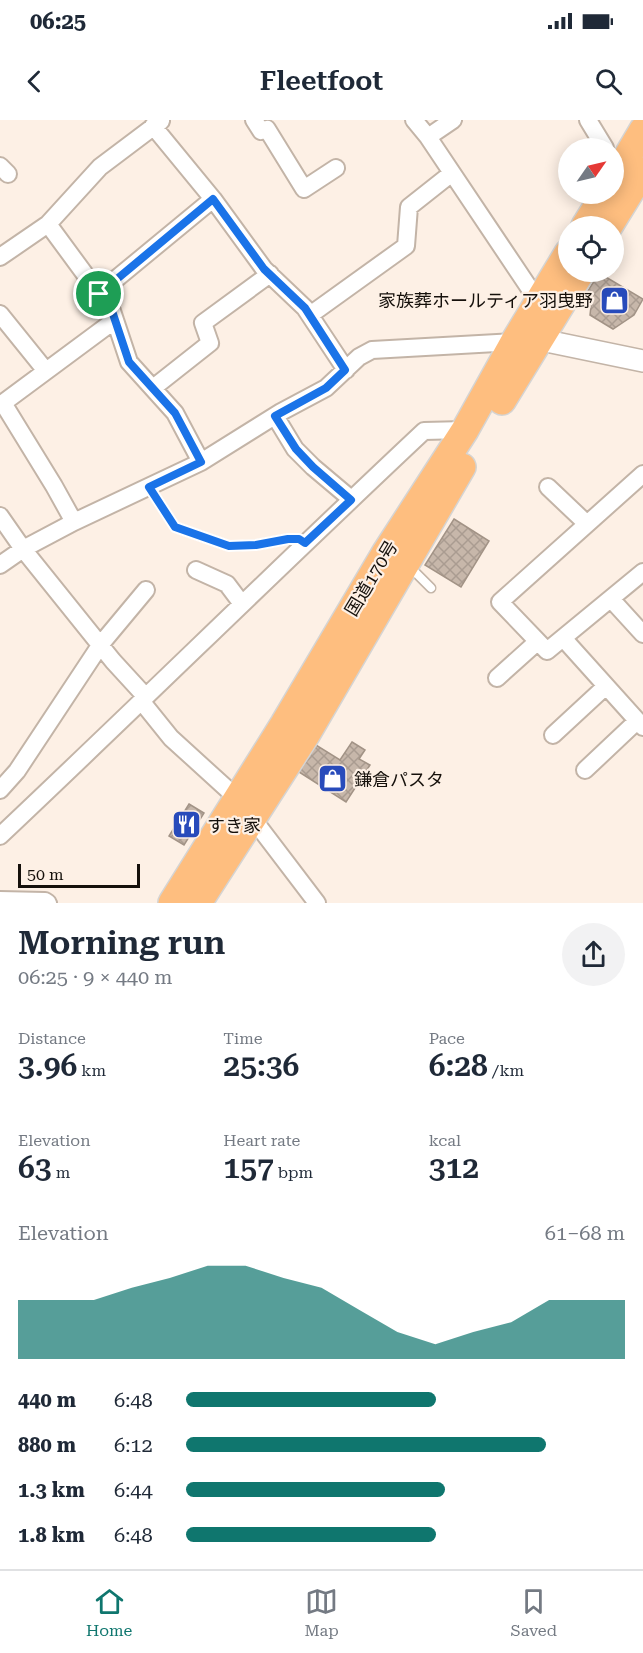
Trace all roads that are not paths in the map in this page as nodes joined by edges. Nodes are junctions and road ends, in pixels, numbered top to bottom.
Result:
1 (254, 120) edge
2 (414, 120) edge
3 (453, 120) edge
4 (588, 120) edge
5 (157, 122) edge
6 (643, 130) edge
7 (428, 137) junction
8 (600, 138) edge
9 (624, 158) edge
10 (336, 168) dead end
11 (452, 173) junction
12 (213, 199) junction
13 (48, 224) junction
14 (0, 257) edge
15 (270, 274) junction
16 (558, 274) edge
17 (572, 282) edge
18 (99, 294) junction
19 (0, 314) edge
20 (310, 315) junction
21 (115, 320) junction
22 (532, 328) junction
23 (643, 361) edge
24 (345, 370) junction
25 (46, 371) junction
26 (153, 388) junction
27 (275, 416) junction
28 (15, 422) junction
29 (465, 430) junction
30 (0, 431) edge
31 (201, 462) junction
32 (643, 474) edge
33 (149, 487) junction
34 (548, 487) dead end
35 (351, 500) junction
36 (0, 516) edge
37 (74, 522) junction
38 (587, 524) junction
39 (305, 543) junction
40 (23, 549) junction
41 (405, 563) junction
42 (0, 565) edge
43 (196, 570) dead end
44 (643, 572) edge
45 (431, 588) dead end
46 (146, 590) dead end
47 (611, 599) junction
48 (243, 604) junction
49 (643, 634) edge
50 (562, 638) junction
51 (537, 642) junction
52 (100, 644) junction
53 (497, 678) dead end
54 (606, 686) junction
55 (144, 699) junction
56 (640, 724) edge
57 (553, 735) dead end
58 (585, 770) dead end
59 (0, 790) edge
60 (245, 808) junction
61 (0, 836) edge
62 (0, 900) edge
63 (48, 903) edge
64 (172, 903) edge
65 (198, 903) edge
66 (317, 903) edge

1 - 10 street
2 - 7 street
3 - 7 street
4 - 8 street
5 - 12 street
5 - 13 street
6 - 9 highway
7 - 11 street
11 - 20 street
11 - 22 street
12 - 15 street
12 - 18 street
13 - 14 street
13 - 18 street
15 - 20 street
15 - 26 street
16 - 22 highway, 国道170号
17 - 22 highway, 国道170号
18 - 21 street
19 - 25 street
20 - 24 street
21 - 25 street
21 - 26 street
22 - 23 street
22 - 24 street
22 - 29 highway, 国道170号
22 - 41 highway, 国道170号
24 - 27 street
25 - 28 street
26 - 31 street
27 - 31 street
27 - 35 street
28 - 30 street
28 - 37 street
29 - 35 street
29 - 60 highway, 国道170号
31 - 33 street
32 - 38 street
33 - 37 street
33 - 39 lane
34 - 38 street
35 - 39 street
36 - 40 street
37 - 40 street
38 - 51 street
39 - 48 street
40 - 42 street
40 - 52 street
41 - 45 lane
41 - 60 highway, 国道170号
43 - 48 street
44 - 47 street
46 - 52 street
47 - 49 street
47 - 50 street
48 - 55 street
50 - 51 street
50 - 54 street
51 - 53 street
52 - 55 street
52 - 59 street
54 - 56 street
54 - 57 street
55 - 60 street
55 - 61 street
56 - 58 street
60 - 64 highway, 国道170号
60 - 65 highway, 国道170号
60 - 66 street
62 - 63 street

